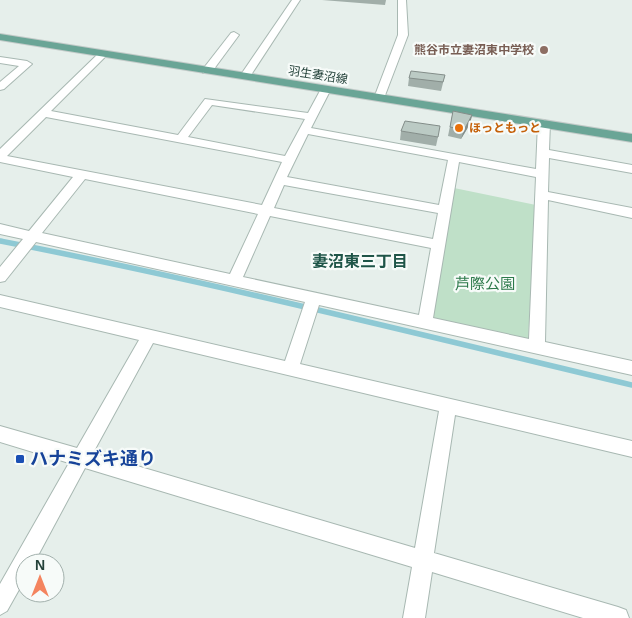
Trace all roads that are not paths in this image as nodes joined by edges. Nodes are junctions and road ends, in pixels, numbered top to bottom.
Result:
1 (296, 0) edge
2 (402, 0) edge
3 (234, 35) dead end
4 (0, 37) edge
5 (102, 54) junction
6 (0, 60) edge
7 (207, 70) junction
8 (245, 76) junction
9 (0, 87) edge
10 (326, 90) junction
11 (379, 98) junction
12 (43, 113) junction
13 (310, 117) junction
14 (544, 123) junction
15 (304, 130) junction
16 (632, 138) edge
17 (181, 139) junction
18 (543, 154) junction
19 (0, 157) edge
20 (454, 158) junction
21 (289, 160) junction
22 (632, 169) edge
23 (82, 174) junction
24 (543, 174) junction
25 (280, 180) junction
26 (542, 195) junction
27 (445, 210) junction
28 (265, 211) junction
29 (632, 212) edge
30 (0, 229) edge
31 (33, 236) junction
32 (439, 245) junction
33 (0, 277) edge
34 (234, 280) junction
35 (314, 298) junction
36 (0, 301) edge
37 (425, 322) junction
38 (149, 336) junction
39 (537, 347) junction
40 (632, 368) edge
41 (290, 369) junction
42 (448, 406) junction
43 (0, 434) edge
44 (632, 449) edge
45 (80, 457) junction
46 (424, 559) junction
47 (0, 604) edge
48 (414, 618) edge
49 (618, 618) edge

1 - 8 street
2 - 11 street
3 - 7 street
4 - 5 main road, 羽生妻沼線
5 - 7 main road, 羽生妻沼線
5 - 12 street
6 - 9 street
7 - 8 main road, 羽生妻沼線
8 - 10 main road, 羽生妻沼線
10 - 11 main road, 羽生妻沼線
10 - 13 street
11 - 14 main road, 羽生妻沼線
12 - 17 street
12 - 19 street
13 - 15 street
13 - 17 street
14 - 16 main road, 羽生妻沼線
14 - 18 street
15 - 20 street
15 - 21 street
17 - 21 street
18 - 22 street
18 - 24 street
19 - 23 street
20 - 24 street
20 - 27 street
21 - 25 street
23 - 28 street
23 - 31 street
24 - 26 street
25 - 27 street
25 - 28 street
26 - 29 street
26 - 39 street
27 - 32 street
28 - 32 street
28 - 34 street
30 - 31 street
31 - 33 street
31 - 34 street
32 - 37 street
34 - 35 street
35 - 37 street
35 - 41 street
36 - 38 street
37 - 39 street
38 - 41 street
38 - 45 street
39 - 40 street
41 - 42 street
42 - 44 street
42 - 46 street
43 - 45 street
45 - 46 street
45 - 47 street
46 - 48 street
46 - 49 street

